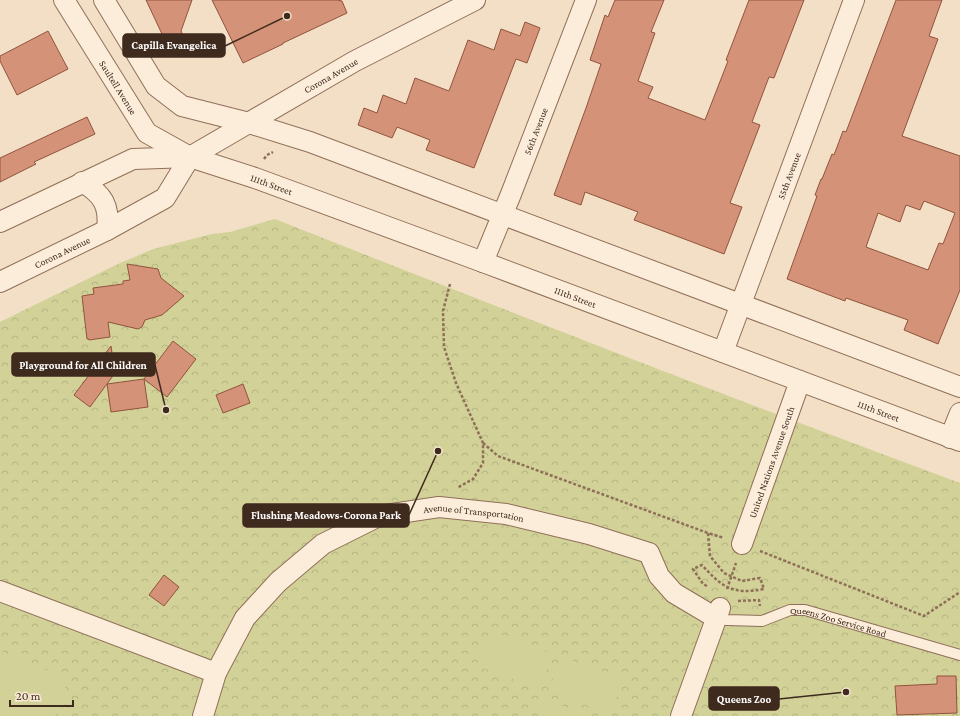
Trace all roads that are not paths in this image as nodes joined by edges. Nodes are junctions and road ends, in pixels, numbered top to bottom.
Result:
1 (64, 0) edge
2 (104, 0) edge
3 (475, 0) edge
4 (586, 0) edge
5 (854, 0) edge
6 (249, 123) junction
7 (190, 157) junction
8 (82, 182) junction
9 (503, 215) junction
10 (0, 222) edge
11 (107, 230) junction
12 (483, 262) junction
13 (0, 282) edge
14 (741, 305) junction
15 (723, 352) junction
16 (800, 381) junction
17 (960, 387) edge
18 (960, 413) edge
19 (955, 440) edge
20 (742, 544) road end
21 (0, 591) edge
22 (720, 607) junction
23 (960, 655) edge
24 (216, 673) junction
25 (203, 716) edge
26 (681, 716) edge

1 - 7 street, Saultell Avenue
2 - 6 street
3 - 6 street, Corona Avenue
4 - 9 street, 56th Avenue
5 - 14 street, 55th Avenue
6 - 7 street, Corona Avenue
6 - 9 street
7 - 8 street, Corona Avenue
7 - 11 street, Corona Avenue
7 - 12 street, 111th Street
8 - 10 street, Corona Avenue
8 - 11 street
9 - 12 street, 56th Avenue
9 - 14 street
11 - 13 street, Corona Avenue
12 - 15 street, 111th Street
14 - 15 street, 55th Avenue
14 - 17 street
15 - 16 street, 111th Street
16 - 19 street, 111th Street
16 - 20 street, United Nations Avenue South
18 - 19 street
21 - 24 street
22 - 23 lane, Queens Zoo Service Road
22 - 24 street, Avenue of Transportation
22 - 26 street
24 - 25 street, Avenue of Transportation

